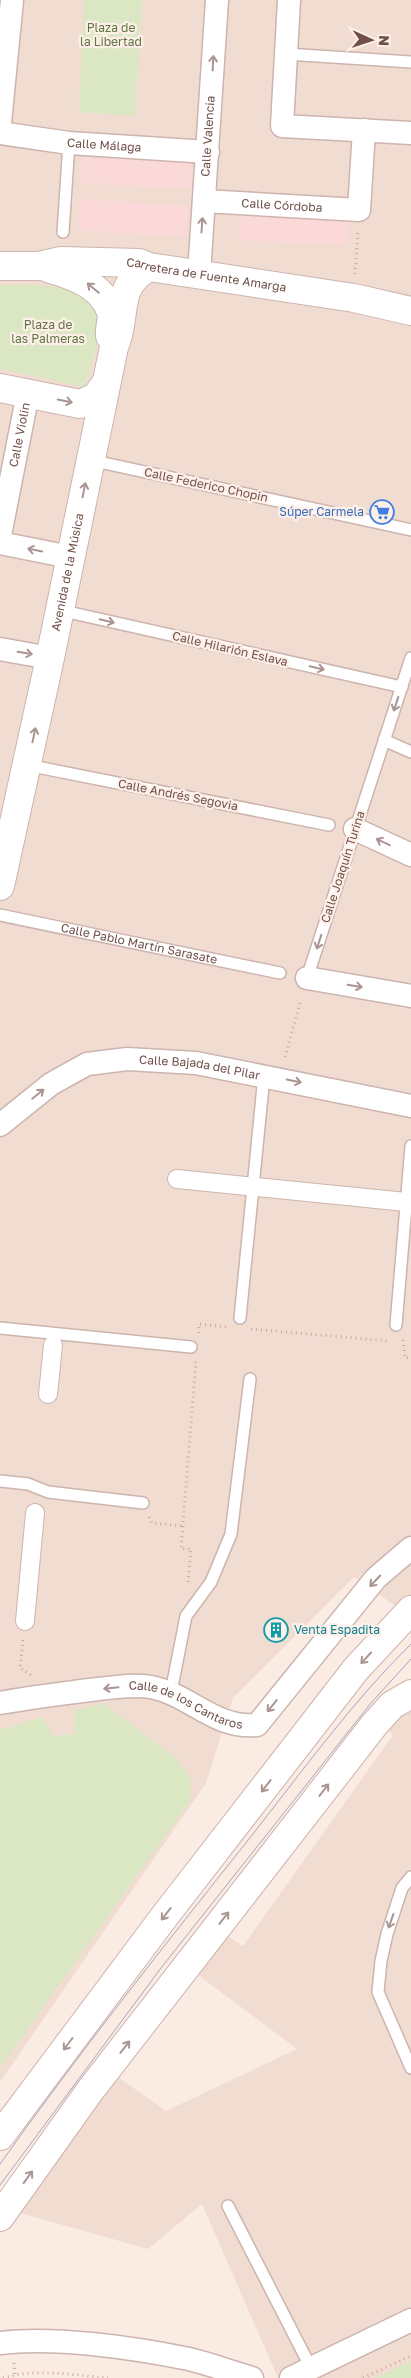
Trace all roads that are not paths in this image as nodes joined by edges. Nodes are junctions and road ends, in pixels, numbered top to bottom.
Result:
1 (12, 0) edge
2 (217, 0) edge
3 (289, 0) edge
4 (286, 54) junction
5 (411, 62) edge
6 (0, 123) edge
7 (364, 130) junction
8 (0, 133) edge
9 (411, 133) edge
10 (70, 143) junction
11 (208, 152) junction
12 (204, 201) junction
13 (63, 232) dead end
14 (0, 266) edge
15 (40, 266) junction
16 (149, 267) junction
17 (199, 274) junction
18 (411, 311) edge
19 (114, 347) junction
20 (106, 383) junction
21 (0, 388) edge
22 (28, 393) junction
23 (90, 460) junction
24 (411, 530) edge
25 (0, 536) edge
26 (0, 543) edge
27 (70, 557) junction
28 (59, 610) junction
29 (0, 649) edge
30 (50, 658) junction
31 (411, 658) edge
32 (402, 687) junction
33 (384, 740) junction
34 (411, 752) edge
35 (27, 765) junction
36 (8, 815) edge
37 (329, 825) dead end
38 (355, 830) junction
39 (411, 855) edge
40 (0, 886) edge
41 (0, 915) edge
42 (280, 973) dead end
43 (307, 978) joint
44 (411, 996) edge
45 (272, 1077) junction
46 (411, 1106) edge
47 (1, 1123) edge
48 (411, 1146) edge
49 (177, 1179) dead end
50 (254, 1186) junction
51 (406, 1202) junction
52 (241, 1325) road end
53 (396, 1325) road end
54 (0, 1328) edge
55 (53, 1345) dead end
56 (194, 1350) road end
57 (250, 1379) dead end
58 (48, 1394) dead end
59 (0, 1481) edge
60 (143, 1503) road end
61 (35, 1513) dead end
62 (411, 1548) edge
63 (411, 1610) edge
64 (25, 1621) road end
65 (171, 1692) junction
66 (411, 1694) edge
67 (0, 1703) edge
68 (411, 1877) edge
69 (411, 2068) edge
70 (0, 2136) edge
71 (228, 2206) dead end
72 (0, 2217) edge
73 (411, 2320) edge
74 (0, 2344) edge
75 (311, 2368) junction
76 (252, 2378) edge
77 (291, 2378) edge

1 - 6 street
11 -> 2 street, Calle Valencia
3 - 4 street
4 - 5 lane
4 - 7 street
7 - 9 street
7 - 12 street, Calle Córdoba
8 - 10 street, Calle Málaga
10 - 11 street, Calle Málaga
10 - 13 lane
11 - 12 street, Calle Valencia
17 -> 12 street, Calle Valencia
14 - 15 street, Carretera de Fuente Amarga
15 - 16 street, Carretera de Fuente Amarga
19 -> 15 street
16 - 17 street, Carretera de Fuente Amarga
16 - 19 street, Avenida de la Música
17 - 18 street, Carretera de Fuente Amarga
19 - 20 street, Avenida de la Música
22 -> 20 street
20 - 23 street, Avenida de la Música
21 - 22 street
22 - 25 street, Calle Violin
23 - 24 lane, Calle Federico Chopin
27 -> 23 street, Avenida de la Música
27 -> 26 street
27 - 28 street, Avenida de la Música
28 - 30 street, Avenida de la Música
28 -> 32 lane, Calle Hilarión Eslava
29 -> 30 street
35 -> 30 street, Avenida de la Música
31 - 32 lane, Calle Joaquín Turina
32 -> 33 lane, Calle Joaquín Turina
33 - 34 lane
33 - 38 lane, Calle Joaquín Turina
35 - 36 street, Avenida de la Música
35 - 37 lane, Calle Andrés Segovia
36 - 40 street, Avenida de la Música
39 -> 38 street
38 -> 43 lane, Calle Joaquín Turina
41 - 42 lane, Calle Pablo Martín Sarasate
43 -> 44 street
45 -> 46 street, Calle Bajada del Pilar
47 -> 45 street, Calle Bajada del Pilar
45 - 50 lane
48 - 51 lane
49 - 50 street
50 - 51 street
50 - 52 lane
51 - 53 lane
54 - 56 lane
55 - 58 street
57 - 65 lane
59 - 60 lane
61 - 64 street
62 -> 65 street, Calle de los Cantaros
63 -> 70 street
65 -> 67 street, Calle de los Cantaros
72 -> 66 street
68 -> 69 lane
71 - 75 lane
73 - 75 street
74 - 76 street
75 - 77 street

